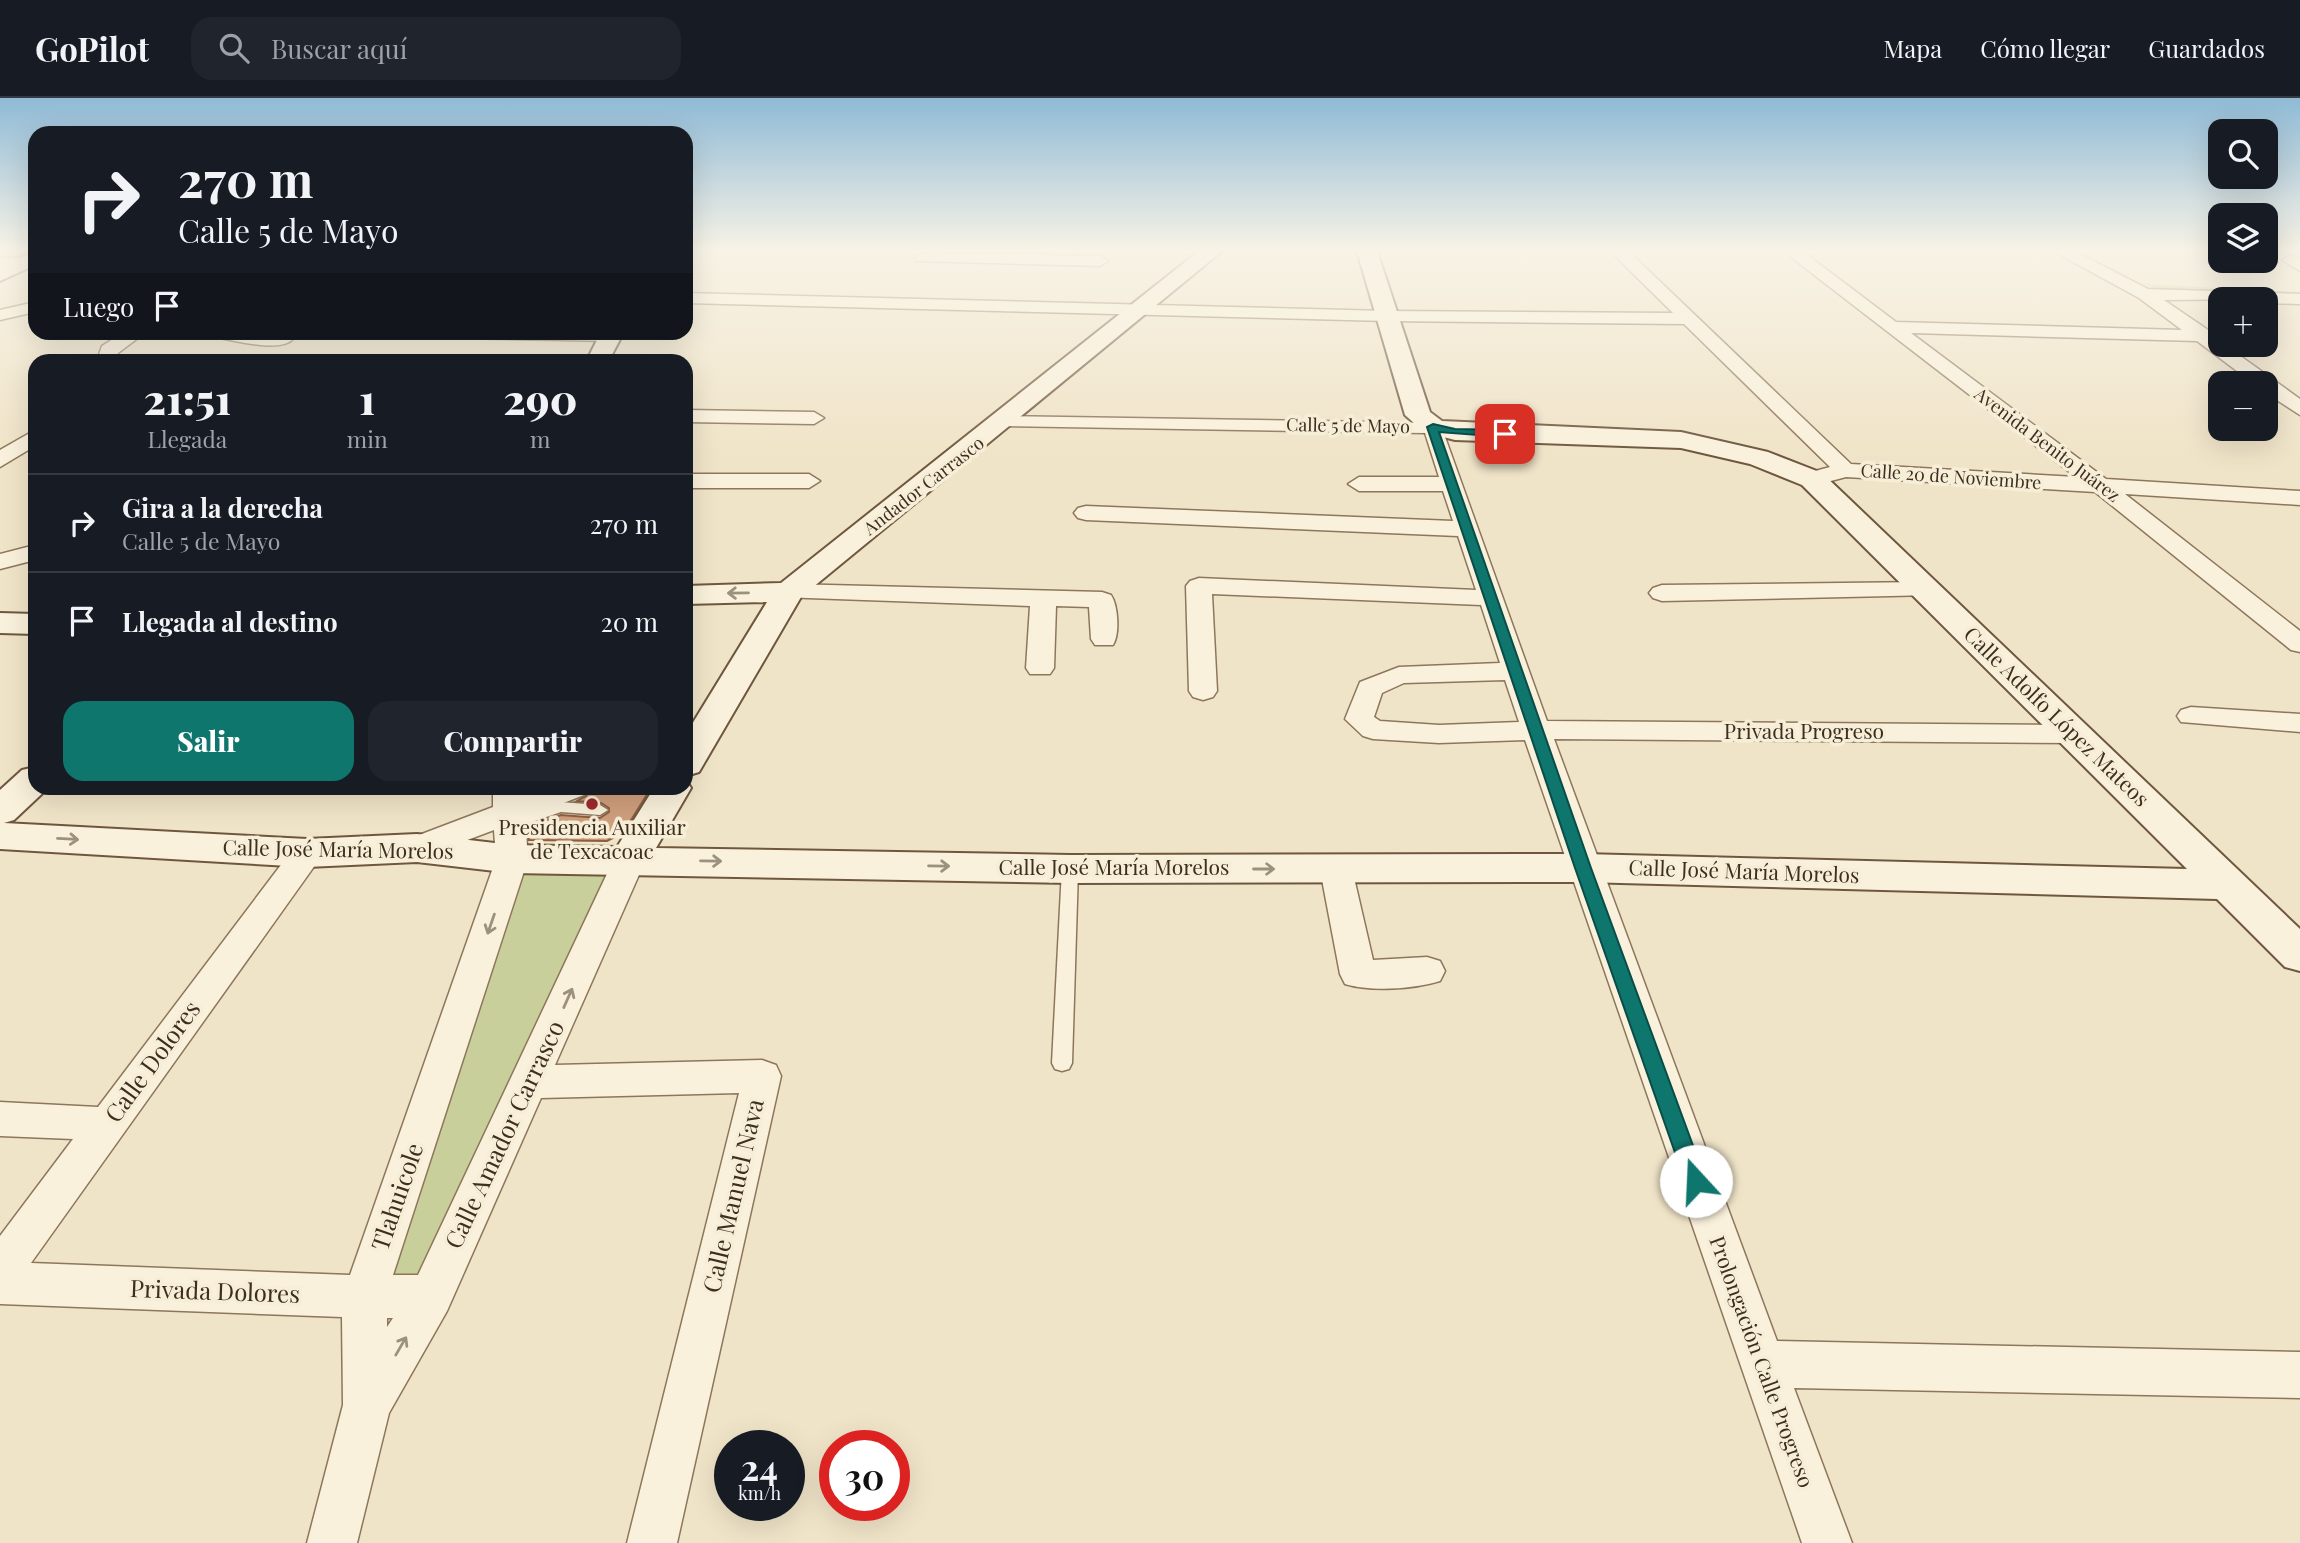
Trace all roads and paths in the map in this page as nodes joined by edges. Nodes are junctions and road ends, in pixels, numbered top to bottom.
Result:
1 (1129, 318) edge
2 (1388, 318) edge
3 (1631, 318) edge
4 (1880, 318) edge
5 (2180, 318) edge
6 (1688, 319) joint
7 (1891, 327) junction
8 (2204, 336) junction
9 (126, 340) edge
10 (108, 354) edge
11 (2297, 404) edge
12 (693, 416) edge
13 (814, 418) dead end
14 (1004, 422) junction
15 (1433, 427) junction
16 (28, 441) edge
17 (0, 460) edge
18 (1846, 470) junction
19 (1812, 479) junction
20 (693, 481) edge
21 (808, 481) dead end
22 (1360, 484) dead end
23 (1450, 484) junction
24 (2101, 486) junction
25 (2300, 498) edge
26 (1086, 513) dead end
27 (1466, 528) junction
28 (28, 554) edge
29 (0, 562) edge
30 (1926, 590) junction
31 (789, 592) junction
32 (1662, 593) dead end
33 (693, 595) edge
34 (1490, 598) junction
35 (1043, 600) junction
36 (0, 623) edge
37 (28, 624) edge
38 (1104, 639) dead end
39 (2300, 644) edge
40 (1040, 668) dead end
41 (1515, 671) junction
42 (1203, 691) dead end
43 (2191, 716) dead end
44 (2300, 723) edge
45 (1535, 730) junction
46 (2074, 734) junction
47 (695, 737) edge
48 (28, 785) edge
49 (560, 795) edge
50 (668, 795) edge
51 (600, 810) dead end
52 (0, 811) edge
53 (509, 822) edge
54 (0, 836) edge
55 (307, 853) junction
56 (630, 859) junction
57 (1583, 868) junction
58 (1070, 869) junction
59 (1336, 869) junction
60 (2230, 885) junction
61 (2300, 955) edge
62 (1427, 971) dead end
63 (1062, 1063) dead end
64 (530, 1082) junction
65 (0, 1119) edge
66 (108, 1124) junction
67 (0, 1271) edge
68 (0, 1283) edge
69 (431, 1296) junction
70 (364, 1297) junction
71 (1761, 1364) junction
72 (2300, 1375) edge
73 (367, 1405) junction
74 (332, 1543) edge
75 (652, 1543) edge
76 (1828, 1543) edge

1 - 14 street, Andador Carrasco
2 - 15 street
3 - 6 street
4 - 7 street, Avenida Benito Juárez
5 - 8 street
6 - 18 street
7 - 8 street
7 - 24 street, Avenida Benito Juárez
8 - 11 street
9 - 10 street
12 - 13 street
14 - 15 street, Calle 5 de Mayo
14 - 31 street, Andador Carrasco
15 - 19 street, Calle 5 de Mayo
15 - 23 street, Prolongación Calle Progreso
16 - 17 street
18 - 19 street, Calle 20 de Noviembre
18 - 24 street, Calle 20 de Noviembre
19 - 30 street, Calle Adolfo López Mateos
20 - 21 street
22 - 23 street
23 - 27 street, Prolongación Calle Progreso
24 - 25 street, Calle 20 de Noviembre
24 - 39 street, Avenida Benito Juárez
26 - 27 street
27 - 34 street, Prolongación Calle Progreso
28 - 29 street
30 - 32 street
30 - 46 street, Calle Adolfo López Mateos
31 -> 33 street
31 - 35 street
31 - 47 street, Andador Carrasco
34 - 41 street, Prolongación Calle Progreso
34 - 42 street
35 - 38 street
35 - 40 street
36 - 37 street
41 - 45 street, Prolongación Calle Progreso
41 - 45 street, Privada Progreso
43 - 44 street
45 - 46 street, Privada Progreso
45 - 57 street, Prolongación Calle Progreso
46 - 60 street, Calle Adolfo López Mateos
48 - 52 street
49 - 53 street
50 - 56 street
51 - 53 lane
53 - 55 street, Calle José María Morelos
53 - 56 street, Calle José María Morelos
53 -> 70 street, Tlahuicole
54 -> 55 street, Calle José María Morelos
55 - 66 street, Calle Dolores
56 -> 58 street, Calle José María Morelos
64 -> 56 street, Calle Amador Carrasco
57 - 59 street, Calle José María Morelos
57 - 60 street, Calle José María Morelos
57 - 71 street, Prolongación Calle Progreso
58 -> 59 street, Calle José María Morelos
58 - 63 lane
59 - 62 street
60 - 61 street, Calle Adolfo López Mateos
64 - 69 street, Calle Amador Carrasco
64 - 75 street, Calle Manuel Nava
65 - 66 street
66 - 67 street, Calle Dolores
68 - 70 street, Privada Dolores
69 - 70 street, Privada Dolores
73 -> 69 street, Calle Amador Carrasco
70 - 73 street, Tlahuicole
71 - 72 street
71 - 76 street, Prolongación Calle Progreso
73 - 74 street, Tlahuicole

